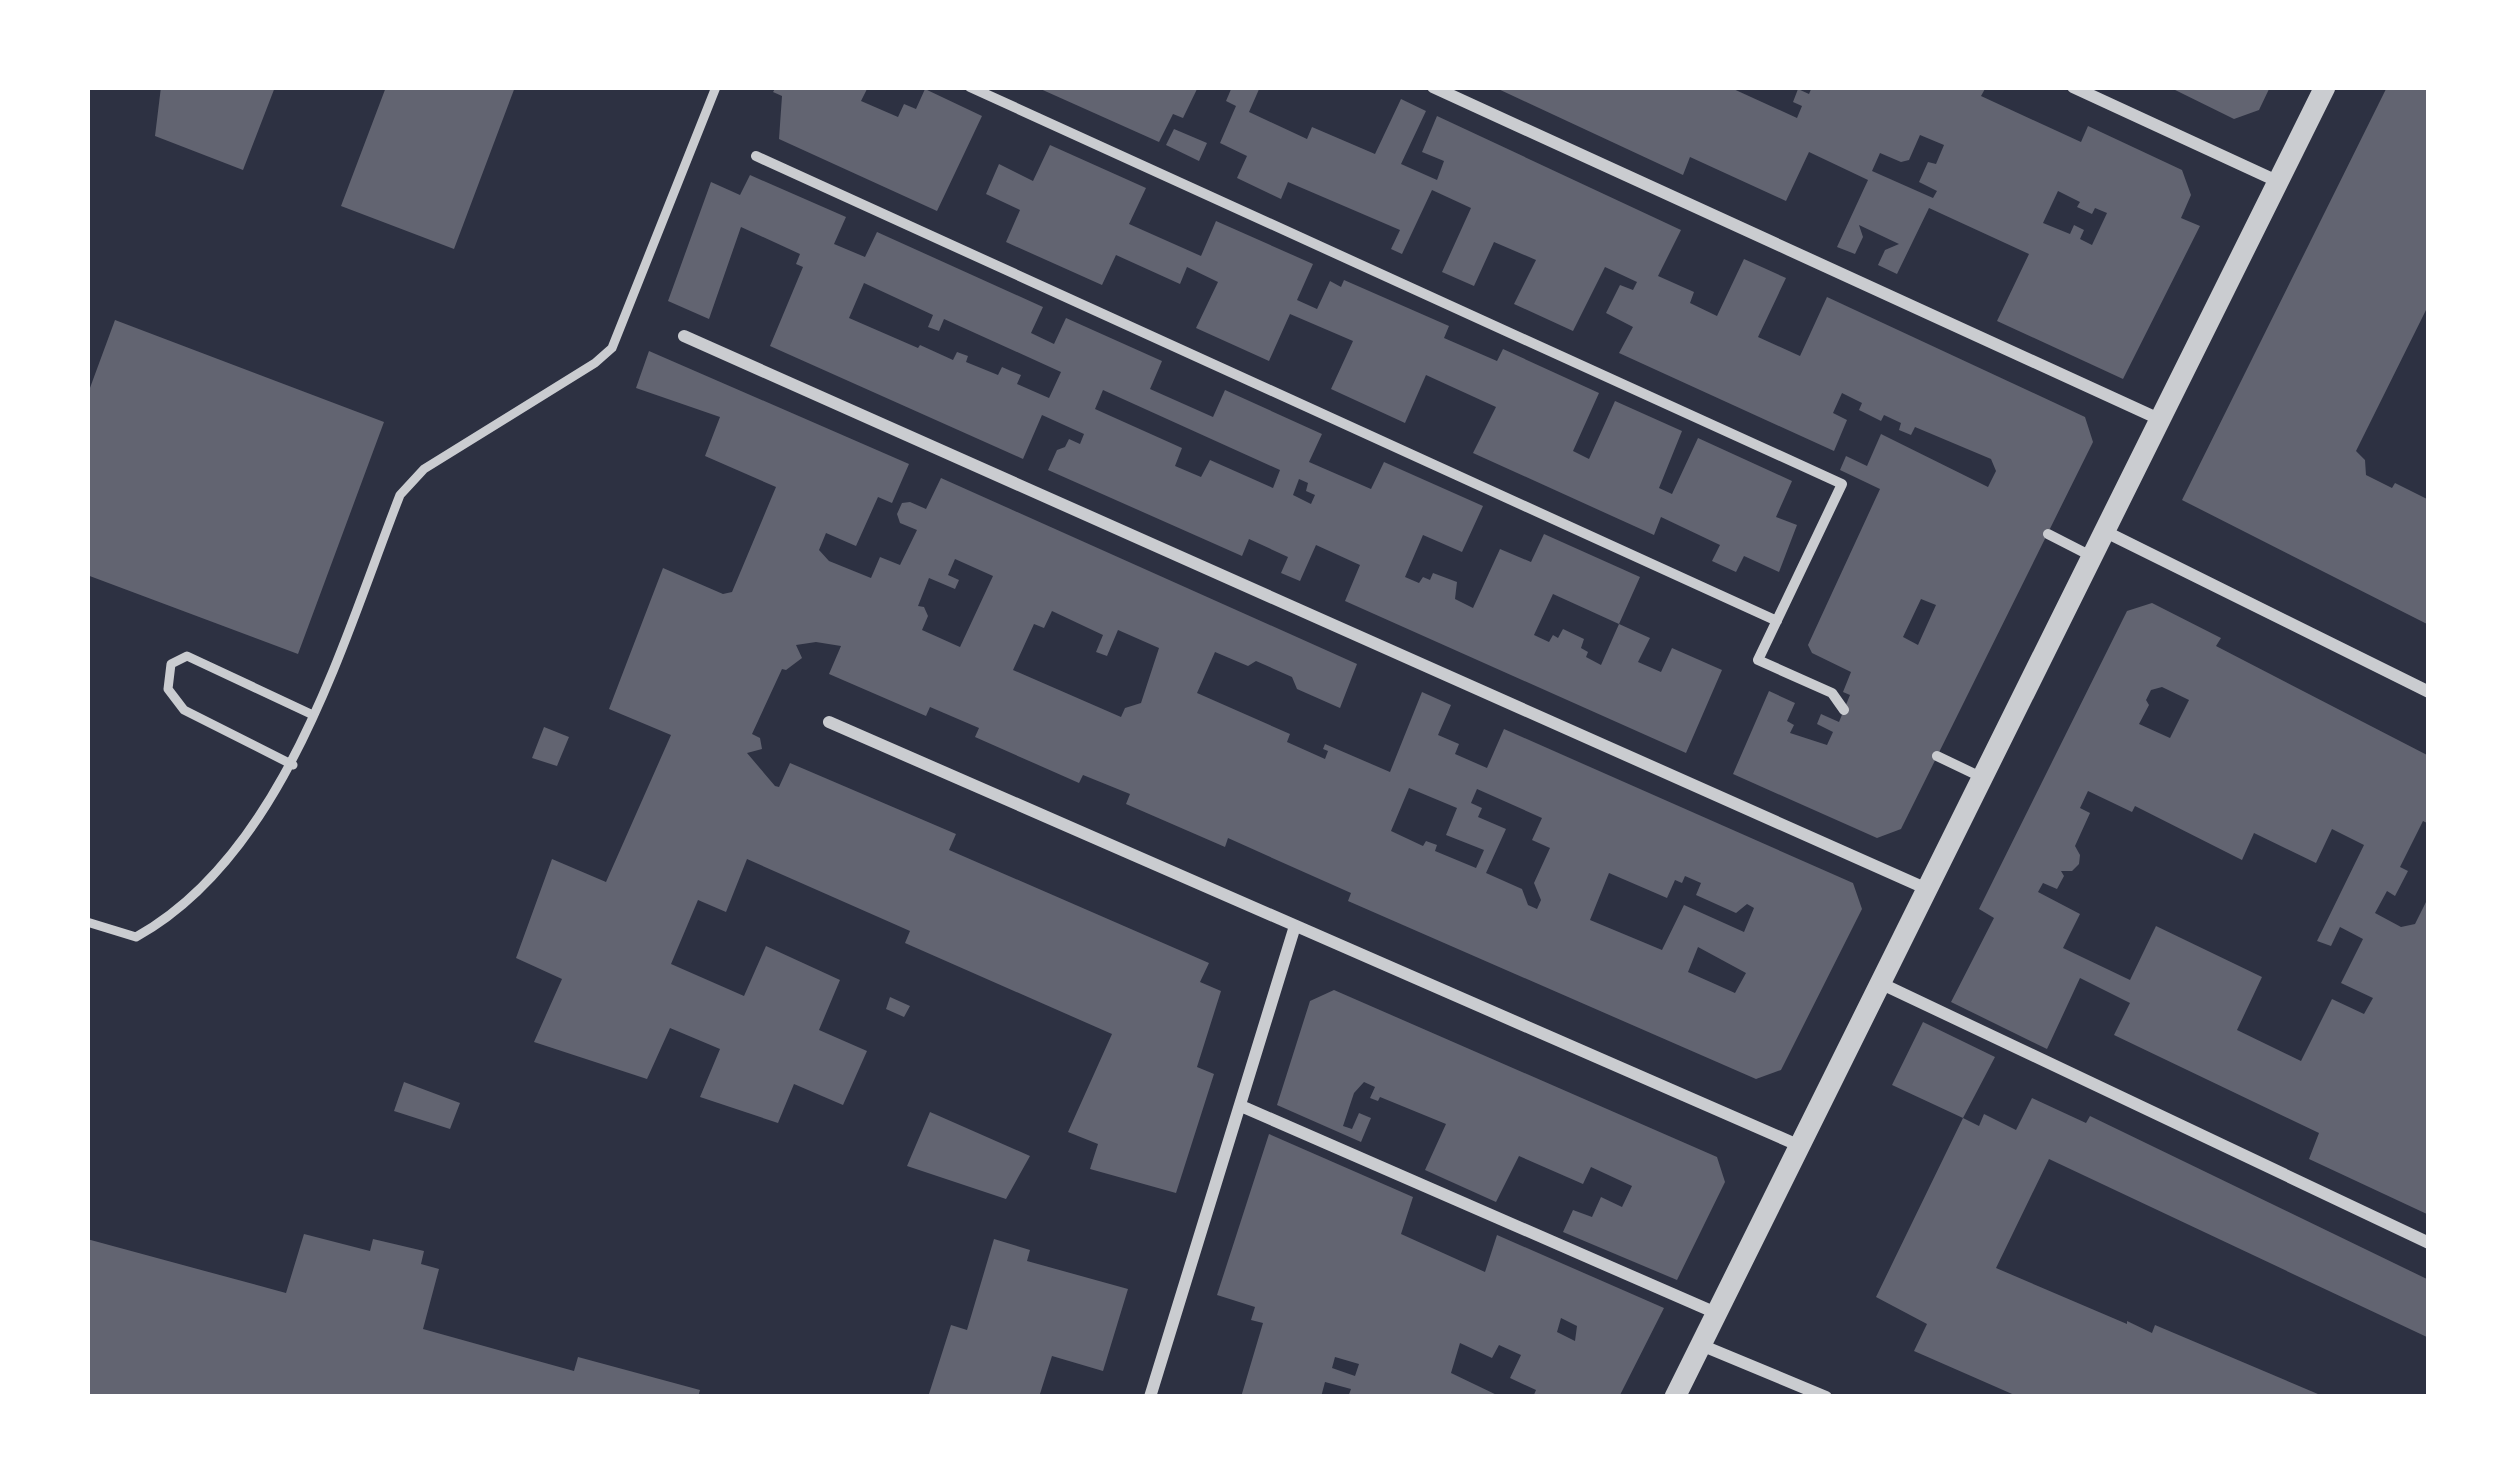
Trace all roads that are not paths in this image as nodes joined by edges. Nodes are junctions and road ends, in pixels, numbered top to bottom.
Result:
1 (716, 87) edge
2 (970, 87) edge
3 (1433, 87) edge
4 (2072, 87) edge
5 (2325, 87) edge
6 (756, 156) dead end
7 (2279, 182) junction
8 (684, 336) dead end
9 (2159, 419) junction
10 (2104, 531) junction
11 (2048, 534) dead end
12 (2091, 556) junction
13 (1777, 621) junction
14 (2429, 692) edge
15 (1844, 710) dead end
16 (313, 715) junction
17 (830, 722) dead end
18 (1937, 755) dead end
19 (292, 765) junction
20 (1983, 778) junction
21 (1927, 889) junction
22 (87, 922) edge
23 (1294, 926) junction
24 (1880, 983) junction
25 (1241, 1106) junction
26 (1800, 1146) junction
27 (2429, 1243) edge
28 (1716, 1313) junction
29 (1701, 1345) junction
30 (1150, 1397) edge
31 (1675, 1397) edge
32 (1826, 1397) edge

1 - 16 lane
2 - 13 street
3 - 9 street
4 - 7 street
5 - 7 street
6 - 13 street
7 - 9 street
8 - 21 street
9 - 10 street
10 - 12 street
10 - 14 street
11 - 12 street
12 - 20 street
13 - 15 street
16 - 19 lane
16 - 19 lane
17 - 23 street
18 - 20 street
19 - 22 lane
20 - 21 street
21 - 24 street
23 - 25 street
23 - 26 street
24 - 26 street
24 - 27 street
25 - 28 street
25 - 30 street
26 - 28 street
28 - 29 street
29 - 31 street
29 - 32 street

